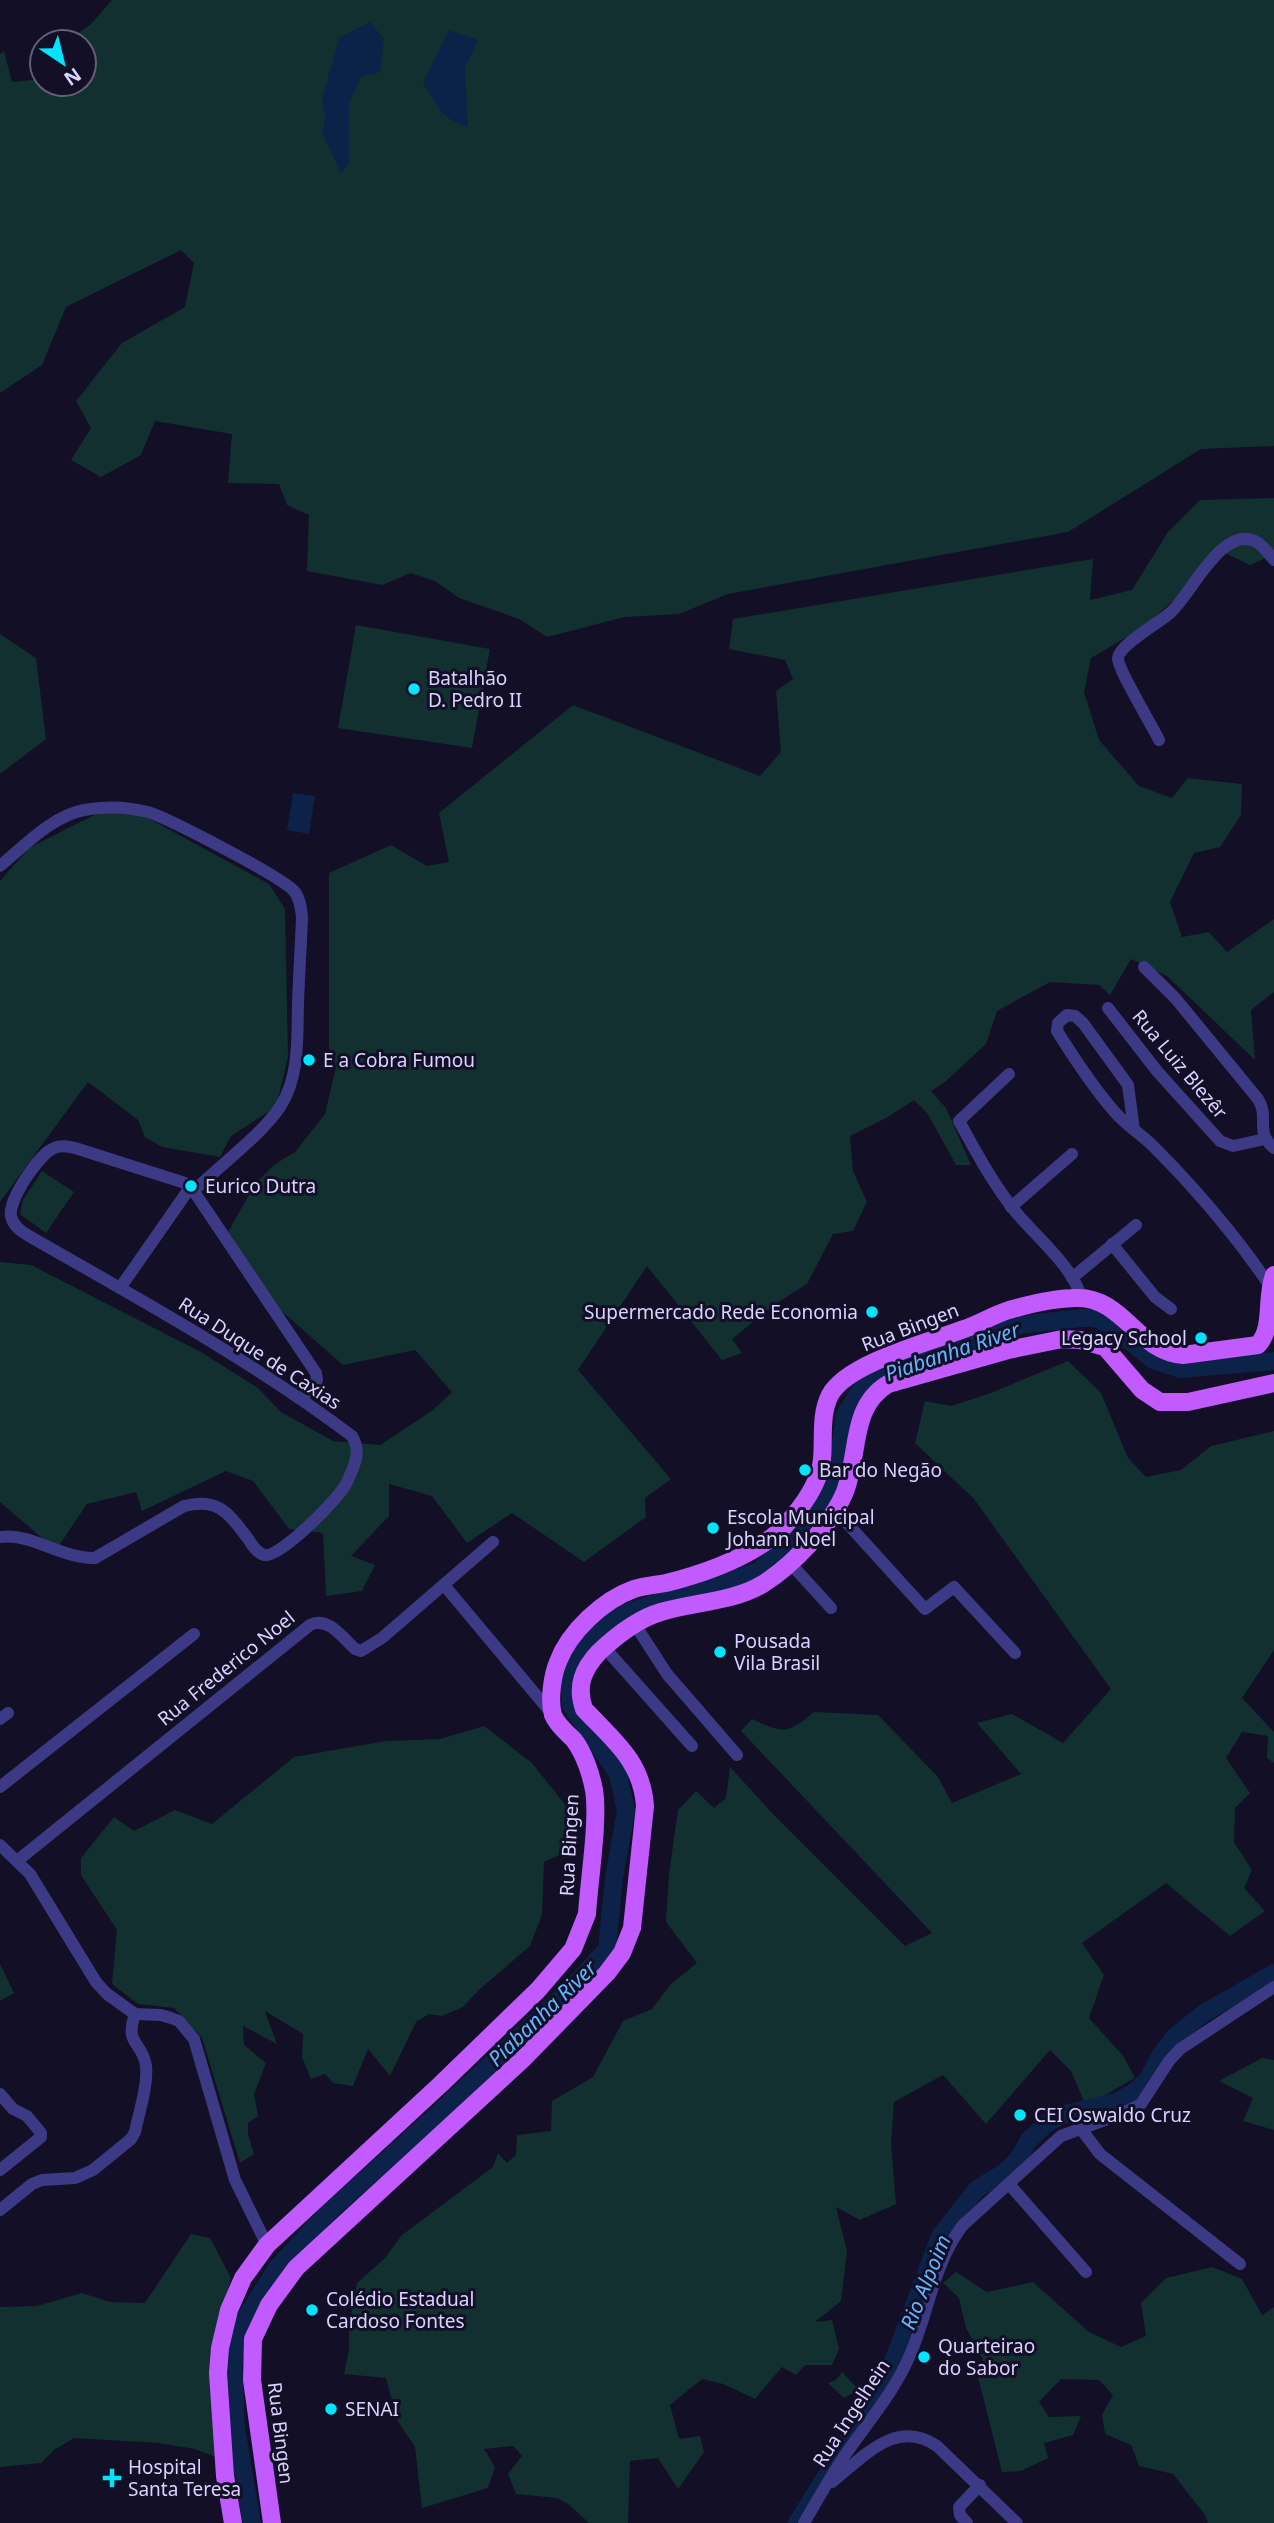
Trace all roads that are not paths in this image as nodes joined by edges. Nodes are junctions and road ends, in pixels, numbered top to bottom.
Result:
1 (1274, 560) edge
2 (1159, 740) dead end
3 (0, 866) edge
4 (1144, 967) dead end
5 (1108, 1008) dead end
6 (1009, 1074) dead end
7 (1134, 1130) junction
8 (1269, 1143) edge
9 (1072, 1154) dead end
10 (192, 1186) junction
11 (1011, 1207) junction
12 (1136, 1225) dead end
13 (1112, 1244) junction
14 (1072, 1278) junction
15 (1272, 1281) edge
16 (120, 1288) junction
17 (1081, 1297) junction
18 (1171, 1309) dead end
19 (1129, 1325) junction
20 (1105, 1347) junction
21 (1274, 1383) edge
22 (302, 1399) junction
23 (835, 1511) junction
24 (0, 1537) edge
25 (492, 1542) dead end
26 (790, 1563) junction
27 (444, 1586) junction
28 (831, 1608) dead end
29 (634, 1623) junction
30 (194, 1634) dead end
31 (604, 1647) junction
32 (1015, 1653) dead end
33 (553, 1716) junction
34 (595, 1722) junction
35 (576, 1742) junction
36 (692, 1746) dead end
37 (737, 1755) dead end
38 (0, 1787) edge
39 (0, 1845) edge
40 (18, 1861) junction
41 (1274, 1986) edge
42 (135, 2014) junction
43 (0, 2094) edge
44 (1081, 2129) junction
45 (0, 2170) edge
46 (1009, 2183) junction
47 (0, 2210) edge
48 (267, 2245) junction
49 (1240, 2264) dead end
50 (1086, 2272) dead end
51 (979, 2485) junction
52 (825, 2487) junction
53 (233, 2523) edge
54 (272, 2523) edge
55 (804, 2523) edge
56 (967, 2523) edge
57 (1017, 2523) edge

1 - 2 street
3 - 10 street
4 - 8 street, Rua Luiz Blezêr
5 - 8 street, Rua Luiz Blezêr
6 - 11 street
7 - 7 street
7 - 15 street
9 - 11 street
10 - 16 street
10 - 16 street, Rua Duque de Caxias
10 - 22 street
11 - 14 street
12 - 13 street
13 - 14 street
13 - 18 street
14 - 17 street
15 - 19 main road, Rua Bingen
16 - 22 street, Rua Duque de Caxias
17 - 19 main road, Rua Bingen
17 - 33 main road, Rua Bingen
19 - 20 main road
20 - 21 main road
20 - 23 main road, Rua Bingen
22 - 24 street, Rua Duque de Caxias
23 - 26 main road, Rua Bingen
23 - 32 street
25 - 27 street, Rua Frederico Noel
26 - 28 street
26 - 29 main road, Rua Bingen
27 - 33 street
27 - 40 street, Rua Frederico Noel
29 - 31 main road, Rua Bingen
29 - 37 street
30 - 38 street
31 - 34 main road, Rua Bingen
31 - 36 street
33 - 35 main road, Rua Bingen
34 - 35 main road
34 - 54 main road, Rua Bingen
35 - 48 main road, Rua Bingen
39 - 40 street
40 - 42 street
41 - 44 street, Rua Ingelhein
42 - 47 street
42 - 48 street
43 - 45 street
44 - 46 street, Rua Ingelhein
44 - 49 street
46 - 50 street
46 - 52 street, Rua Ingelhein
48 - 53 main road, Rua Bingen
51 - 52 street
51 - 56 street
51 - 57 street
52 - 55 street, Rua Ingelhein

